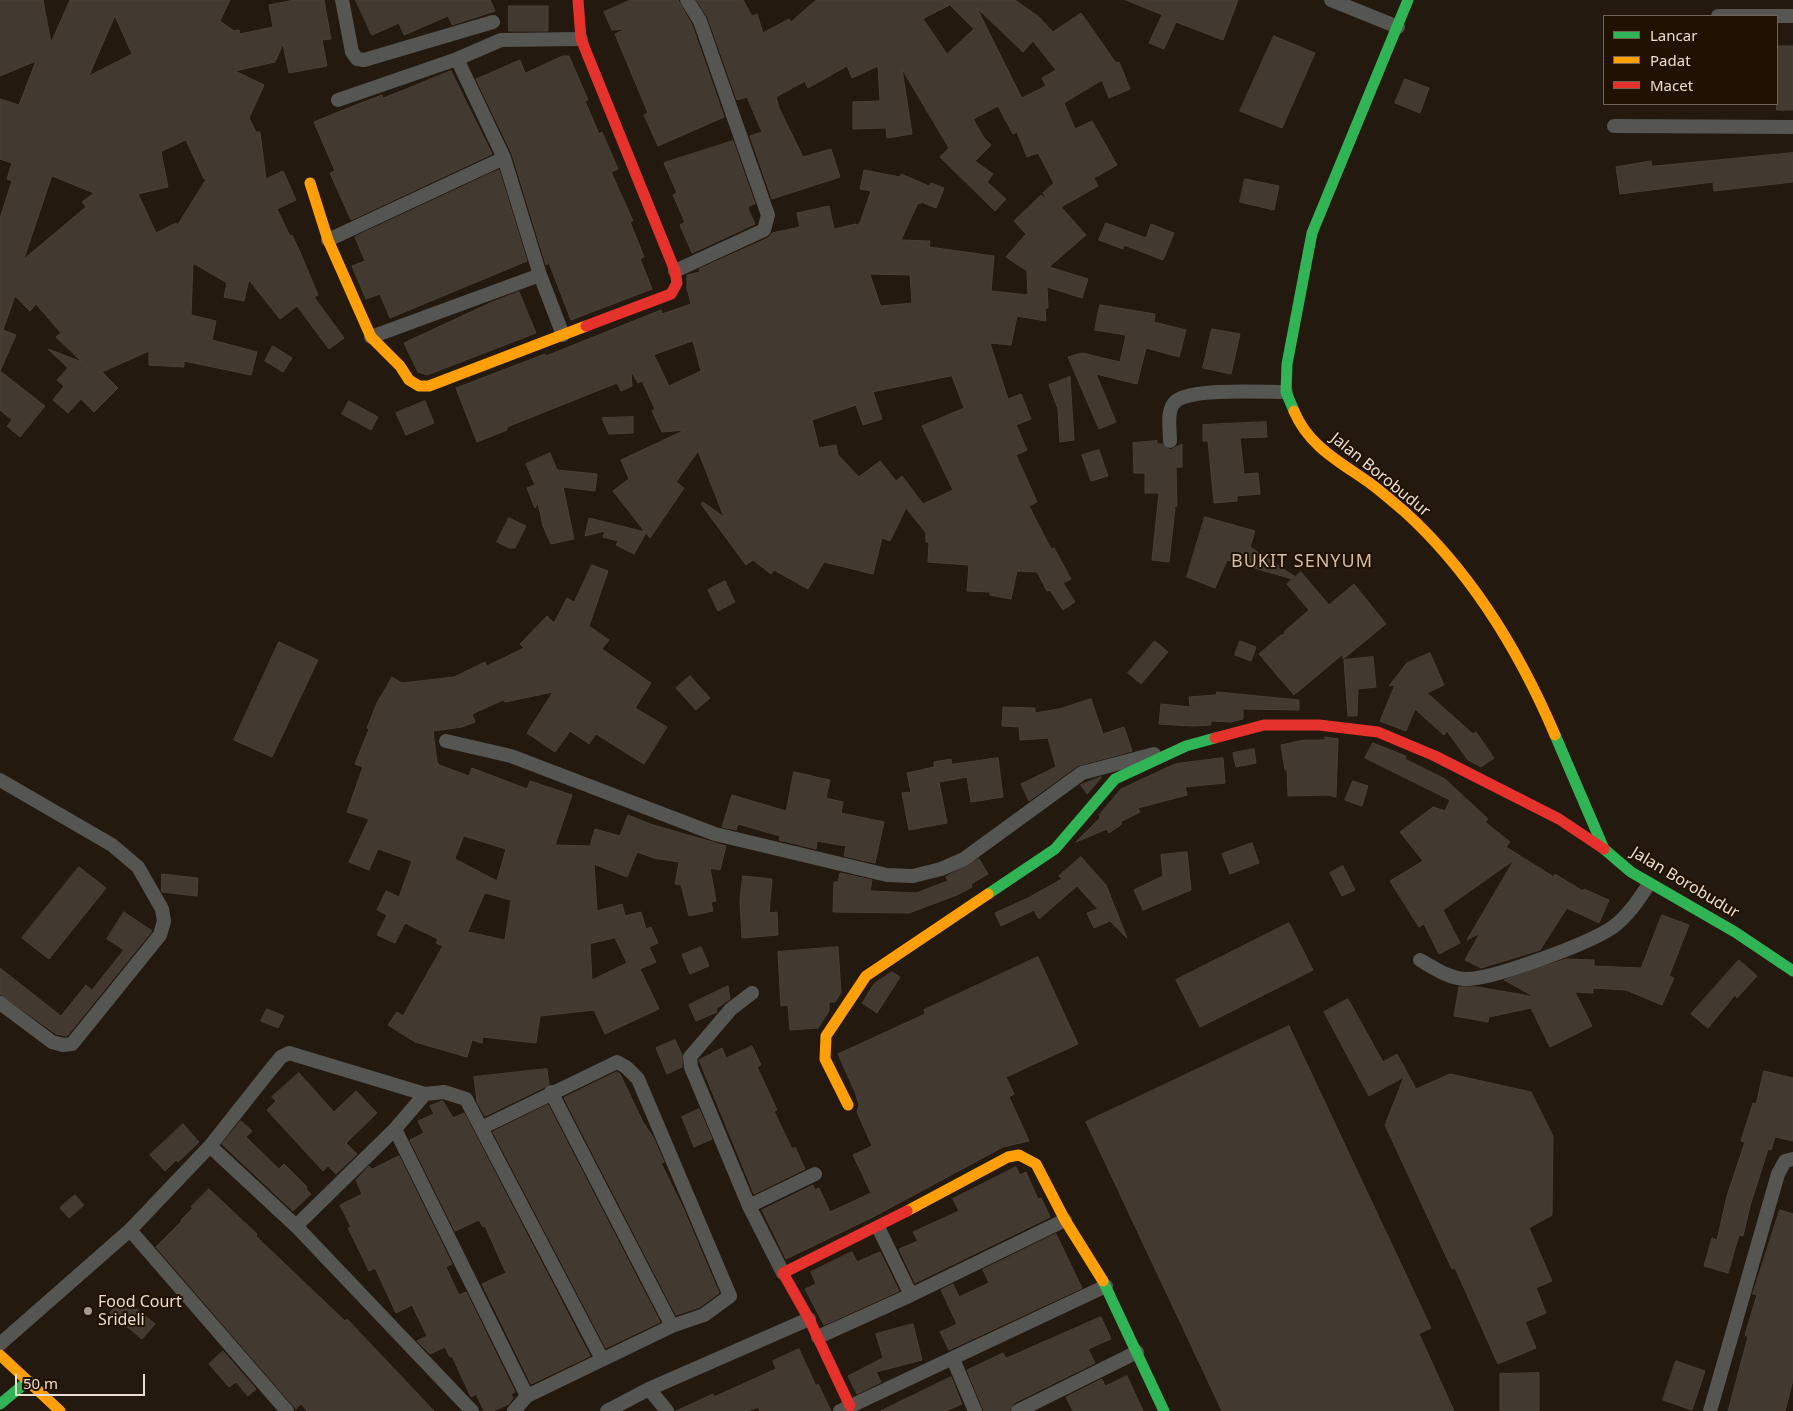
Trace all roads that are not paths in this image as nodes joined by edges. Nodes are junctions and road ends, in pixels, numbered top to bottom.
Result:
1 (342, 0) edge
2 (578, 0) edge
3 (687, 0) edge
4 (1331, 0) edge
5 (1408, 0) edge
6 (1778, 16) edge
7 (1793, 16) edge
8 (493, 22) dead end
9 (1398, 27) junction
10 (581, 38) junction
11 (457, 58) junction
12 (338, 100) dead end
13 (1614, 126) dead end
14 (1793, 127) edge
15 (504, 158) junction
16 (310, 183) dead end
17 (328, 240) junction
18 (675, 271) junction
19 (540, 275) junction
20 (563, 335) junction
21 (371, 337) junction
22 (1286, 392) junction
23 (1170, 441) dead end
24 (446, 741) dead end
25 (1186, 746) junction
26 (0, 780) edge
27 (1604, 849) junction
28 (1650, 884) junction
29 (1420, 960) dead end
30 (1793, 971) edge
31 (752, 993) dead end
32 (0, 1003) edge
33 (551, 1092) junction
34 (425, 1094) junction
35 (848, 1105) dead end
36 (482, 1127) junction
37 (395, 1129) junction
38 (210, 1146) junction
39 (1793, 1159) edge
40 (815, 1174) dead end
41 (749, 1206) junction
42 (1065, 1220) junction
43 (296, 1226) junction
44 (878, 1227) junction
45 (130, 1230) junction
46 (783, 1273) junction
47 (1106, 1286) junction
48 (911, 1295) junction
49 (809, 1319) junction
50 (672, 1326) junction
51 (818, 1337) junction
52 (0, 1344) edge
53 (1137, 1352) junction
54 (0, 1354) edge
55 (602, 1359) junction
56 (953, 1359) junction
57 (28, 1382) junction
58 (649, 1389) junction
59 (527, 1396) junction
60 (0, 1406) edge
61 (845, 1408) edge
62 (4, 1411) edge
63 (60, 1411) edge
64 (287, 1411) edge
65 (472, 1411) edge
66 (514, 1411) edge
67 (607, 1411) edge
68 (666, 1411) edge
69 (974, 1411) edge
70 (1018, 1411) edge
71 (1164, 1411) edge
72 (1710, 1411) edge

1 - 8 street
2 - 10 street
3 - 18 street
4 - 9 street
5 - 9 street, Jalan Borobudur
6 - 7 street
9 - 22 street, Jalan Borobudur
10 - 11 street
10 - 18 street
11 - 12 street
11 - 15 street
13 - 14 street
15 - 17 street
15 - 19 street
16 - 17 street
17 - 21 street
18 - 20 street
19 - 20 street
19 - 21 street
20 - 21 street
22 - 23 street
22 - 27 street, Jalan Borobudur
24 - 25 street
25 - 27 street
25 - 35 street
26 - 32 street
27 - 28 street, Jalan Borobudur
28 - 29 street
28 - 30 street, Jalan Borobudur
31 - 41 street
33 - 36 street
33 - 50 street
33 - 50 street
34 - 36 street
34 - 37 street
34 - 38 street
36 - 55 street
37 - 43 street
37 - 59 street
38 - 43 street
38 - 45 street
39 - 72 street
40 - 41 street
41 - 46 street
42 - 44 street
42 - 47 street
42 - 48 street
43 - 65 street
44 - 46 street
44 - 48 street
45 - 52 street
45 - 64 street
46 - 49 street
47 - 53 street
47 - 56 street
48 - 51 street
49 - 51 street
49 - 58 street
50 - 55 street
51 - 61 street
53 - 70 street
53 - 71 street
54 - 57 street
55 - 59 street
56 - 61 street
56 - 69 street
57 - 60 street
57 - 63 street
58 - 67 street
58 - 68 street
59 - 66 street
60 - 62 street

